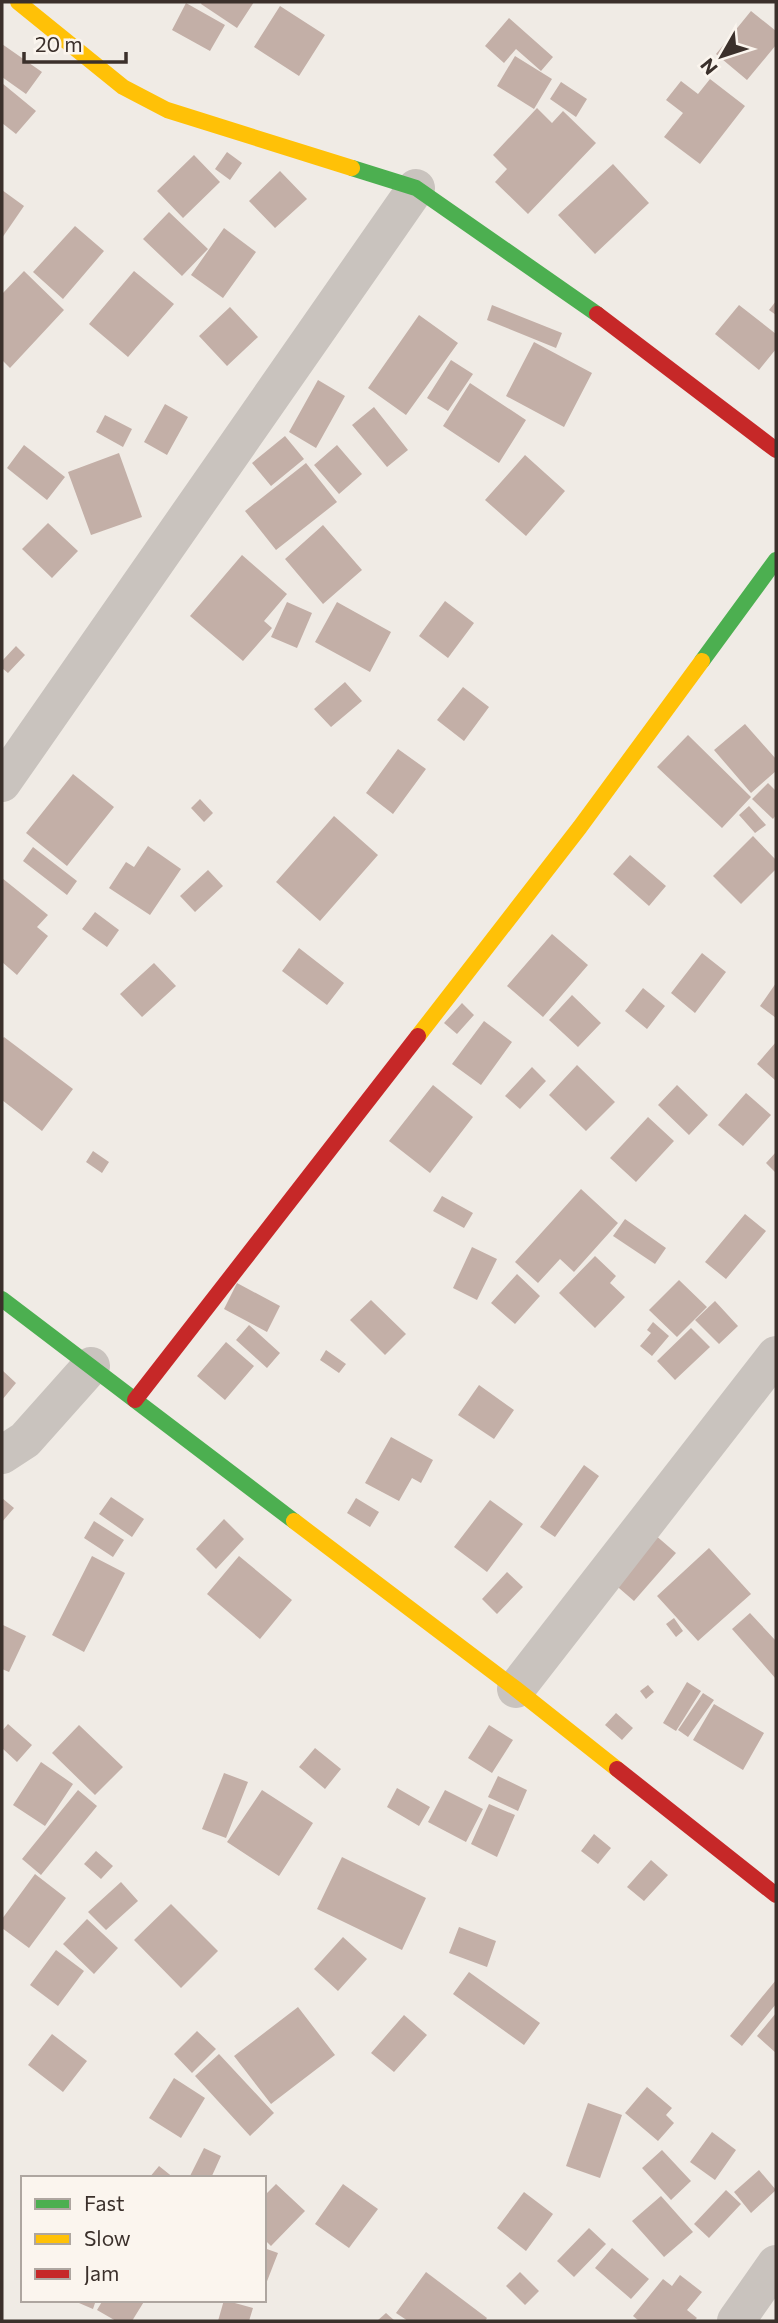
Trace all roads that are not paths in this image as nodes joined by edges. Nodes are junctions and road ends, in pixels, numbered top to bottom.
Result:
1 (18, 2) edge
2 (416, 188) junction
3 (776, 450) edge
4 (776, 560) edge
5 (2, 783) edge
6 (2, 1299) edge
7 (776, 1355) edge
8 (91, 1366) junction
9 (135, 1399) junction
10 (2, 1455) edge
11 (516, 1689) junction
12 (776, 1895) edge
13 (776, 2264) edge
14 (736, 2321) edge

1 - 2 street
2 - 3 street
2 - 5 street
4 - 9 street
6 - 8 street
7 - 11 street
8 - 9 street
8 - 10 street
9 - 11 street
11 - 12 street
13 - 14 street

